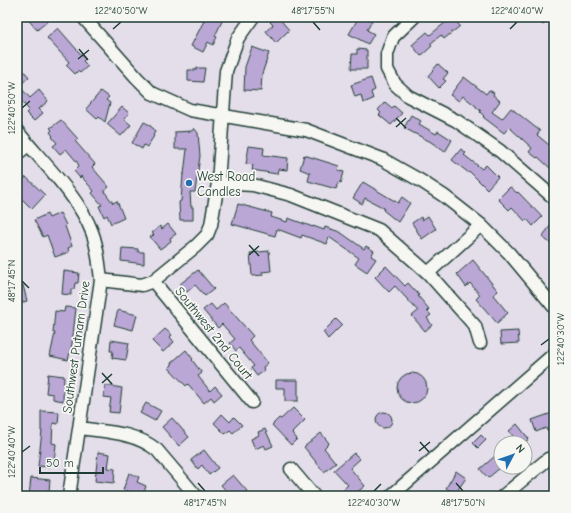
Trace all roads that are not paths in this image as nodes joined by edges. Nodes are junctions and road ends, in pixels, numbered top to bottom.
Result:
1 (83, 17) edge
2 (252, 17) edge
3 (414, 17) edge
4 (223, 116) junction
5 (17, 131) edge
6 (28, 145) junction
7 (17, 154) edge
8 (218, 182) junction
9 (554, 198) edge
10 (481, 226) junction
11 (428, 273) junction
12 (101, 280) junction
13 (153, 281) junction
14 (554, 307) edge
15 (480, 343) dead end
16 (554, 354) edge
17 (252, 402) dead end
18 (79, 428) junction
19 (554, 458) edge
20 (291, 469) dead end
21 (69, 496) edge
22 (196, 496) edge
23 (314, 496) edge
24 (391, 496) edge
25 (503, 496) edge

1 - 4 street
2 - 4 street
3 - 9 street
4 - 8 street
4 - 10 street
5 - 6 street, Southwest Putnam Drive
6 - 7 street
6 - 12 street, Southwest Putnam Drive
8 - 11 street
8 - 13 street
10 - 11 street
10 - 14 street
11 - 15 street
12 - 13 street
12 - 18 street, Southwest Putnam Drive
13 - 17 street, Southwest 2nd Court
16 - 24 street
18 - 21 street, Southwest Putnam Drive
18 - 22 street
19 - 25 street
20 - 23 street

